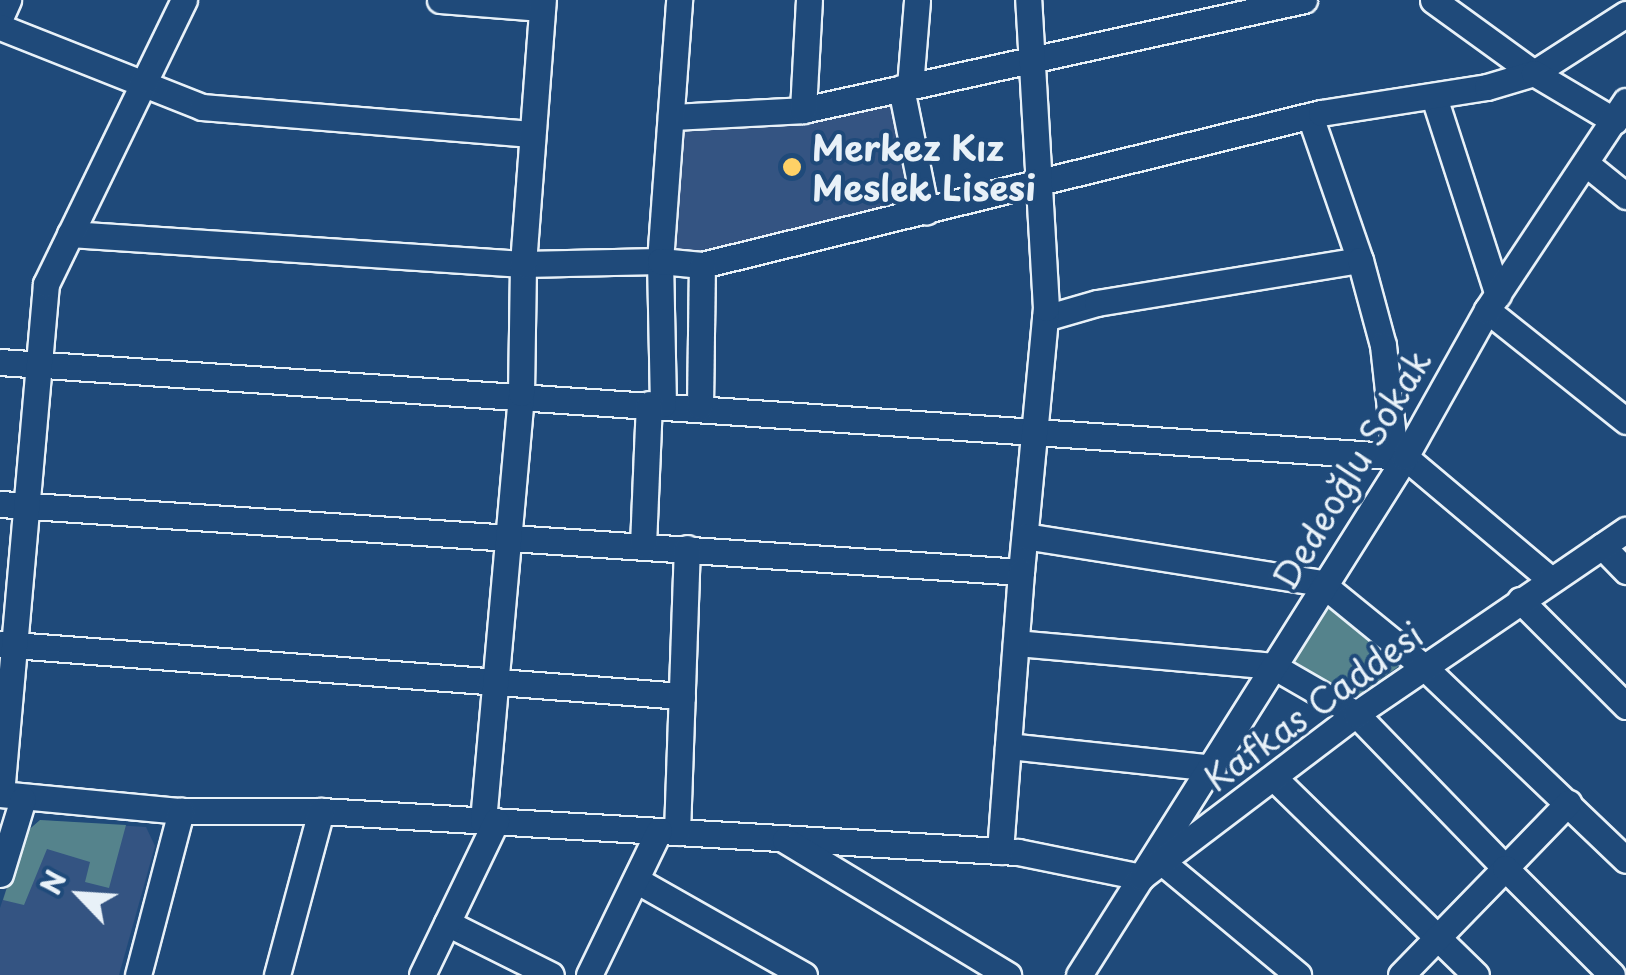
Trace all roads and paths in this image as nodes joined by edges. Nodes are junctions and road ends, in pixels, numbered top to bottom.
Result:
1 (8, 0) edge
2 (184, 0) edge
3 (440, 0) edge
4 (678, 0) edge
5 (809, 0) edge
6 (917, 0) edge
7 (1028, 0) edge
8 (1304, 0) edge
9 (1433, 0) edge
10 (542, 4) edge
11 (1244, 5) edge
12 (1626, 14) edge
13 (0, 18) edge
14 (0, 27) edge
15 (1026, 60) junction
16 (1534, 73) junction
17 (142, 84) junction
18 (906, 87) junction
19 (1434, 97) junction
20 (803, 110) junction
21 (1621, 111) edge
22 (1310, 116) junction
23 (671, 117) junction
24 (531, 134) junction
25 (1589, 166) junction
26 (1038, 186) junction
27 (1626, 196) edge
28 (926, 212) junction
29 (70, 234) junction
30 (1360, 260) junction
31 (660, 261) junction
32 (522, 264) junction
33 (702, 265) junction
34 (1492, 302) junction
35 (1045, 318) junction
36 (0, 362) edge
37 (39, 362) junction
38 (522, 393) junction
39 (656, 404) junction
40 (700, 406) junction
41 (1626, 420) edge
42 (1038, 428) junction
43 (1400, 456) junction
44 (12, 505) edge
45 (1626, 530) edge
46 (508, 536) junction
47 (1025, 536) junction
48 (642, 545) junction
49 (1602, 546) junction
50 (687, 548) junction
51 (1626, 571) edge
52 (1021, 572) junction
53 (1551, 580) junction
54 (1321, 583) junction
55 (1520, 600) junction
56 (1016, 643) junction
57 (6, 645) edge
58 (1273, 666) junction
59 (1424, 667) junction
60 (490, 686) junction
61 (682, 696) junction
62 (1626, 706) edge
63 (1356, 714) junction
64 (1008, 746) junction
65 (1213, 768) junction
66 (1274, 778) junction
67 (8, 796) edge
68 (1568, 804) junction
69 (181, 810) junction
70 (321, 811) junction
71 (490, 821) junction
72 (668, 831) junction
73 (783, 838) junction
74 (1000, 851) junction
75 (1626, 860) edge
76 (1505, 868) junction
77 (1151, 869) junction
78 (0, 874) edge
79 (636, 880) junction
80 (447, 924) junction
81 (1439, 937) junction
82 (597, 973) edge
83 (138, 975) edge
84 (277, 975) edge
85 (422, 975) edge
86 (551, 975) edge
87 (804, 975) edge
88 (1008, 975) edge
89 (1080, 975) edge
90 (1298, 975) edge
91 (1401, 975) edge
92 (1476, 975) edge
93 (1612, 975) edge

1 - 13 street
2 - 17 street
3 - 10 street
4 - 23 street
5 - 20 street
6 - 18 street
7 - 15 street
8 - 11 street
9 - 16 street
10 - 24 street
11 - 15 street
12 - 16 street
14 - 17 street
15 - 18 street
15 - 26 street
16 - 19 street
16 - 21 street
17 - 24 street
17 - 29 street
18 - 20 street
18 - 28 street
19 - 22 street
19 - 34 street
20 - 23 street
21 - 25 street, Dedeoğlu Sokak
22 - 26 street
22 - 30 street
23 - 31 street
24 - 32 street
25 - 27 street
25 - 34 street, Dedeoğlu Sokak
26 - 28 street
26 - 35 street
28 - 33 street
29 - 32 street
29 - 37 street
30 - 35 street
30 - 43 street
31 - 32 street
31 - 33 street
31 - 39 street
32 - 38 street
33 - 40 street
34 - 41 street
34 - 43 street, Dedeoğlu Sokak
35 - 42 street
36 - 37 street
37 - 38 street
37 - 44 street
38 - 39 street
38 - 46 street
39 - 40 street
39 - 48 street
40 - 42 street
42 - 43 street
42 - 47 street
43 - 53 street
43 - 54 street, Dedeoğlu Sokak
44 - 46 street
44 - 57 street
45 - 49 street, Kafkas Caddesi
46 - 48 street
46 - 60 street
47 - 52 street
47 - 54 street
48 - 50 street
49 - 51 street
49 - 53 street, Kafkas Caddesi
50 - 52 street
50 - 61 street
52 - 56 street
53 - 55 street, Kafkas Caddesi
54 - 58 street, Dedeoğlu Sokak
54 - 59 street
55 - 59 street, Kafkas Caddesi
55 - 62 street
56 - 58 street
56 - 64 street
57 - 60 street
57 - 67 street
58 - 63 street
58 - 65 street, Dedeoğlu Sokak
59 - 63 street, Kafkas Caddesi
59 - 68 street
60 - 61 street
60 - 71 street
61 - 72 street
63 - 66 street, Kafkas Caddesi
63 - 76 street
64 - 65 street
64 - 74 street
65 - 77 street, Dedeoğlu Sokak
66 - 77 street, Kafkas Caddesi
66 - 81 street
67 - 69 street
67 - 78 street
68 - 75 street
68 - 76 street
69 - 70 street
69 - 83 street
70 - 71 street
70 - 84 street
71 - 72 street
71 - 80 street
72 - 73 street
72 - 79 street
73 - 74 street
73 - 88 street
74 - 77 street
76 - 81 street
76 - 93 street
77 - 89 street, Kafkas Caddesi
77 - 90 street
79 - 82 street
79 - 87 street
80 - 85 street
80 - 86 street
81 - 91 street
81 - 92 street

